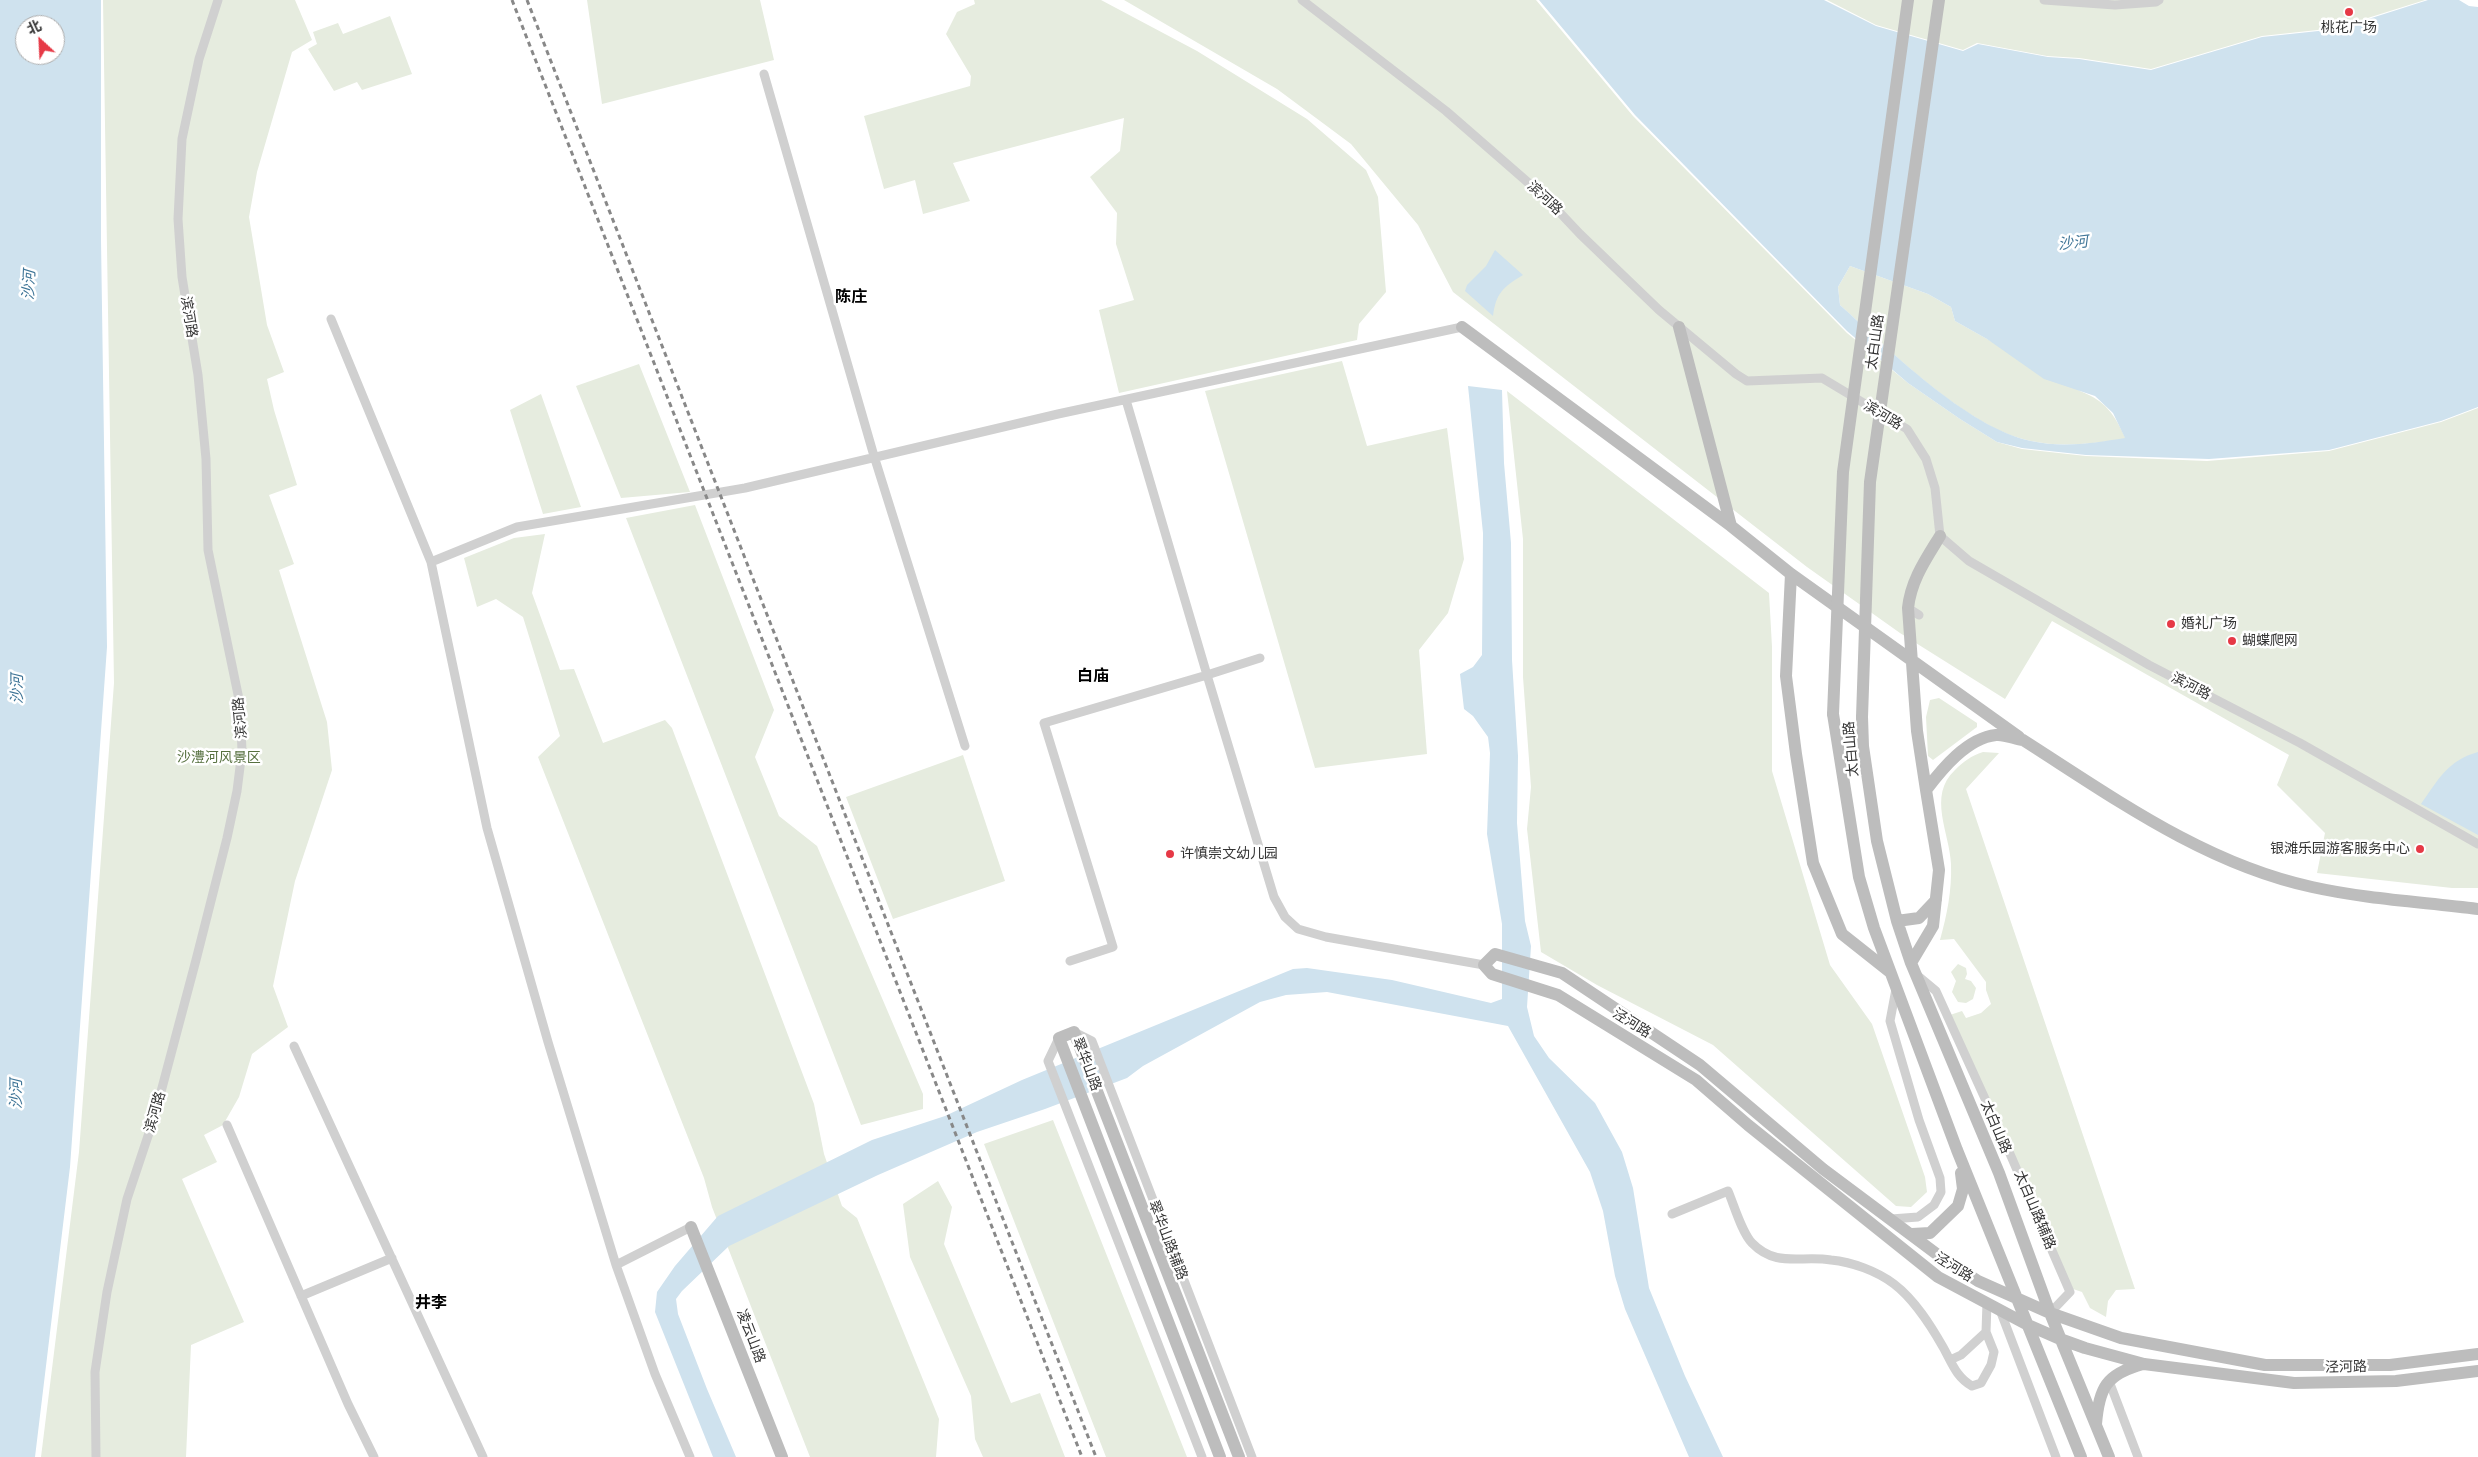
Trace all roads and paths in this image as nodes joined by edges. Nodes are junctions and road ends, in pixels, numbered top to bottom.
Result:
1 (218, 0) edge
2 (1302, 0) edge
3 (1908, 0) edge
4 (1939, 0) edge
5 (2044, 0) edge
6 (2159, 0) edge
7 (764, 74) dead end
8 (331, 319) dead end
9 (1462, 327) joint
10 (1679, 327) junction
11 (1126, 400) junction
12 (874, 456) junction
13 (1731, 526) junction
14 (1940, 536) junction
15 (432, 562) junction
16 (1792, 574) junction
17 (1908, 608) junction
18 (1919, 615) dead end
19 (1260, 658) dead end
20 (1912, 662) junction
21 (1207, 675) junction
22 (2023, 740) junction
23 (965, 746) dead end
24 (1926, 790) junction
25 (2478, 844) edge
26 (1936, 900) junction
27 (2478, 909) edge
28 (1897, 921) junction
29 (1070, 961) dead end
30 (1913, 968) junction
31 (1488, 969) junction
32 (1890, 972) junction
33 (1896, 988) junction
34 (1074, 1032) junction
35 (1059, 1038) junction
36 (294, 1046) dead end
37 (227, 1125) dead end
38 (1958, 1150) junction
39 (1672, 1214) dead end
40 (1890, 1219) junction
41 (692, 1229) joint
42 (1912, 1234) junction
43 (392, 1258) junction
44 (616, 1265) junction
45 (301, 1296) junction
46 (2016, 1298) junction
47 (1987, 1303) junction
48 (2000, 1310) junction
49 (2050, 1313) junction
50 (2028, 1325) junction
51 (1986, 1332) junction
52 (2060, 1339) junction
53 (2478, 1354) edge
54 (1950, 1360) junction
55 (2144, 1364) junction
56 (2478, 1371) edge
57 (2109, 1381) junction
58 (2096, 1427) junction
59 (96, 1457) edge
60 (374, 1457) edge
61 (483, 1457) edge
62 (690, 1457) edge
63 (782, 1457) edge
64 (1202, 1457) edge
65 (1220, 1457) edge
66 (1239, 1457) edge
67 (1252, 1457) edge
68 (2056, 1457) edge
69 (2081, 1457) edge
70 (2109, 1457) edge
71 (2138, 1457) edge

1 - 59 street, 滨河路
2 - 10 street, 滨河路
3 - 32 street, 太白山路, bridge
4 - 28 street, 太白山路, bridge
5 - 6 street
7 - 12 street
8 - 15 street
9 - 11 street
9 - 13 street
10 - 13 street
10 - 14 street, 滨河路
11 - 12 street
11 - 21 street
12 - 15 street
12 - 23 street
13 - 16 street
14 - 17 street
14 - 25 street, 滨河路
15 - 44 street
16 - 20 street
16 - 32 street
17 - 18 street
17 - 20 street
19 - 21 street
20 - 22 street
20 - 24 street
21 - 29 street
21 - 31 street
22 - 24 street
22 - 27 street
24 - 26 street
26 - 28 street
26 - 30 street
28 - 30 street, 太白山路
30 - 49 street, 太白山路
30 - 49 street, 太白山路辅路
31 - 40 street, 泾河路
31 - 47 street, 泾河路
32 - 33 street, 太白山路
33 - 38 street, 太白山路
33 - 40 street
34 - 35 street, 翠华山路
34 - 66 street, 翠华山路
34 - 67 street, 翠华山路辅路
35 - 64 street
35 - 65 street, 翠华山路
36 - 43 street
37 - 45 street
38 - 42 street
38 - 46 street, 太白山路
39 - 54 street
40 - 42 street, 泾河路
41 - 44 street
41 - 63 street, 凌云山路
42 - 46 street, 泾河路
43 - 45 street
43 - 61 street
44 - 62 street
45 - 60 street
46 - 49 street, 泾河路
46 - 50 street, 太白山路
47 - 48 street, 泾河路
47 - 51 street
48 - 50 street, 泾河路
48 - 68 street
49 - 52 street, 太白山路
49 - 53 street, 泾河路
50 - 52 street, 泾河路
50 - 69 street, 太白山路
51 - 54 street
51 - 54 street
52 - 55 street, 泾河路
52 - 58 street, 太白山路
55 - 56 street, 泾河路
55 - 57 street
57 - 58 street
57 - 71 street
58 - 70 street, 太白山路

